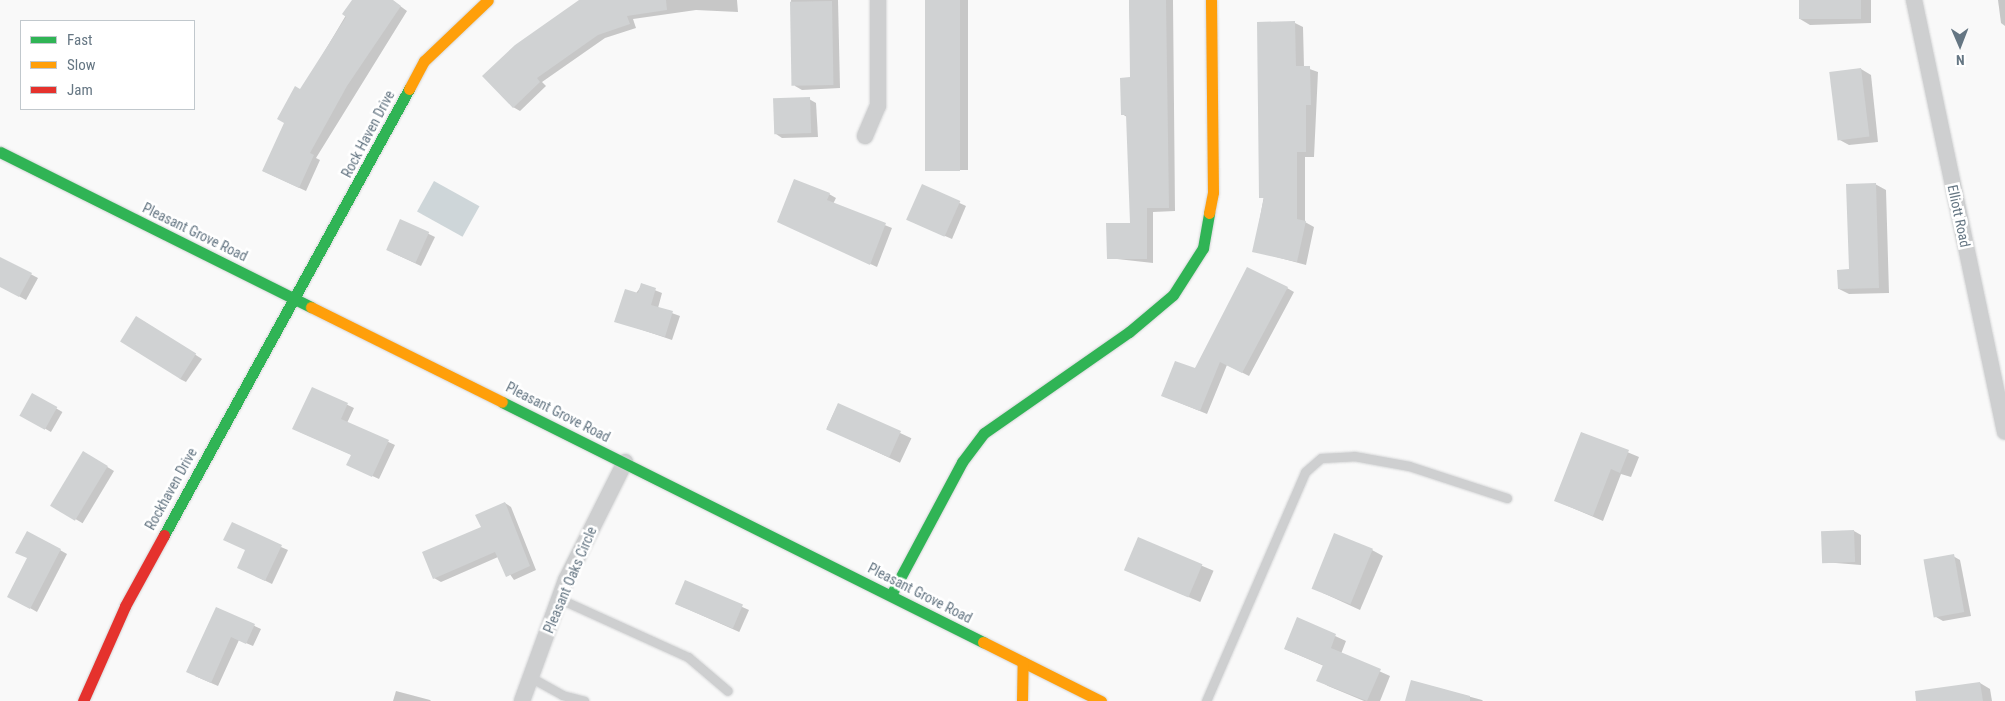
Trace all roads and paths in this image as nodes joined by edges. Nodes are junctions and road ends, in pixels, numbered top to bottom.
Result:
1 (488, 0) edge
2 (878, 0) edge
3 (1211, 0) edge
4 (1914, 0) edge
5 (865, 136) dead end
6 (0, 152) edge
7 (296, 298) junction
8 (2005, 432) edge
9 (624, 462) junction
10 (1507, 498) dead end
11 (891, 595) junction
12 (560, 599) junction
13 (1023, 662) junction
14 (530, 677) junction
15 (728, 691) dead end
16 (83, 701) edge
17 (522, 701) edge
18 (584, 701) edge
19 (1022, 701) edge
20 (1102, 701) edge
21 (1206, 701) edge

1 - 7 street, Rock Haven Drive
2 - 5 street
3 - 11 street
4 - 8 street, Elliott Road
6 - 7 street, Pleasant Grove Road
7 - 9 street, Pleasant Grove Road
7 - 16 street, Rockhaven Drive
9 - 11 street, Pleasant Grove Road
9 - 12 street, Pleasant Oaks Circle
10 - 21 lane
11 - 13 street, Pleasant Grove Road
12 - 14 street, Pleasant Oaks Circle
12 - 15 lane
13 - 19 street
13 - 20 street, Pleasant Grove Road
14 - 17 street, Pleasant Oaks Circle
14 - 18 lane

